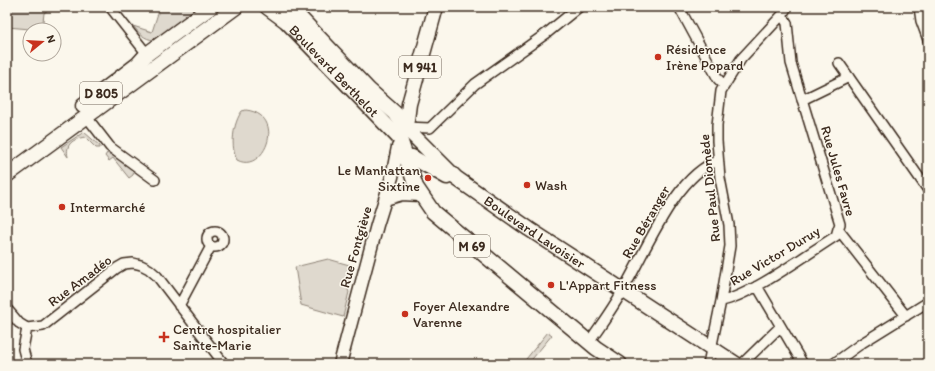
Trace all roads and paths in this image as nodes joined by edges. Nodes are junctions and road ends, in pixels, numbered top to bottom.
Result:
1 (110, 7) edge
2 (211, 7) edge
3 (236, 7) edge
4 (267, 7) edge
5 (290, 7) edge
6 (436, 7) edge
7 (579, 7) edge
8 (679, 7) edge
9 (920, 7) edge
10 (785, 11) edge
11 (928, 40) edge
12 (147, 54) junction
13 (839, 63) dead end
14 (849, 77) junction
15 (724, 85) junction
16 (802, 100) junction
17 (86, 116) junction
18 (402, 133) junction
19 (400, 155) junction
20 (718, 161) junction
21 (7, 163) edge
22 (7, 175) edge
23 (456, 178) junction
24 (155, 180) dead end
25 (928, 190) edge
26 (420, 195) junction
27 (385, 199) junction
28 (838, 229) junction
29 (211, 246) dead end
30 (757, 286) junction
31 (623, 290) junction
32 (721, 301) junction
33 (928, 302) edge
34 (179, 306) junction
35 (7, 309) edge
36 (906, 316) junction
37 (780, 327) junction
38 (27, 328) junction
39 (588, 342) junction
40 (711, 348) junction
41 (26, 364) edge
42 (224, 364) edge
43 (340, 364) edge
44 (620, 364) edge
45 (708, 364) edge
46 (736, 364) edge
47 (742, 364) edge
48 (803, 364) edge
49 (833, 364) edge

1 - 12 street
2 - 12 main road, D 805
3 - 17 main road, D 805
4 - 18 main road, Boulevard Berthelot / M 69
5 - 18 main road, Boulevard Berthelot / M 69
6 - 18 main road, M 941
7 - 18 street
8 - 15 street
9 - 11 street
10 - 15 street, Rue Paul Diomède
10 - 16 street, Rue Jules Favre
12 - 21 main road, D 805
13 - 14 street
14 - 16 street
14 - 25 street
15 - 20 street, Rue Paul Diomède
16 - 28 street, Rue Jules Favre
17 - 22 main road, D 805
17 - 24 street
18 - 19 main road, M 69
18 - 23 main road, Boulevard Lavoisier / M 69
19 - 23 main road, M 69
19 - 26 main road, M 69
19 - 27 main road, Rue Fontgiève
20 - 31 street, Rue Béranger
20 - 32 street, Rue Paul Diomède
23 - 31 main road, Boulevard Lavoisier / M 69
26 - 27 main road
26 - 39 main road, M 69
27 - 43 main road, Rue Fontgiève
28 - 30 street, Rue Victor Duruy
28 - 36 street, Rue Jules Favre
29 - 34 street
30 - 32 street, Rue Victor Duruy
30 - 37 street
31 - 39 street, Rue Béranger
31 - 40 main road, Boulevard Lavoisier / M 69
32 - 40 street, Rue Paul Diomède
33 - 36 street
34 - 38 street, Rue Amadéo
34 - 42 street, Rue Amadéo
35 - 38 street
36 - 49 street
37 - 47 street
37 - 48 street
38 - 41 street
39 - 44 main road, M 69
40 - 45 street, Rue Paul Diomède
40 - 46 main road, Boulevard Lavoisier / M 69

